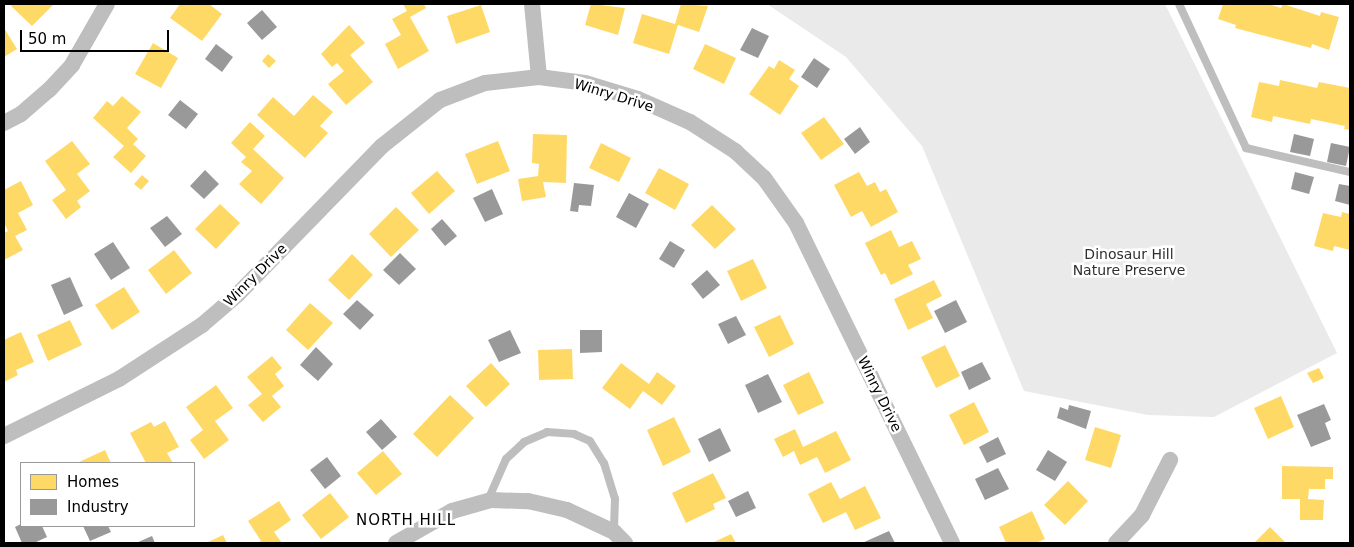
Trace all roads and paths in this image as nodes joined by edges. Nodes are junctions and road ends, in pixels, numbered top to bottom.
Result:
1 (107, 4) edge
2 (532, 4) edge
3 (1179, 4) edge
4 (539, 77) junction
5 (4, 123) edge
6 (1350, 172) edge
7 (4, 436) edge
8 (1170, 460) dead end
9 (487, 502) junction
10 (619, 538) edge
11 (396, 543) edge
12 (952, 543) edge
13 (1116, 543) edge

1 - 5 street
2 - 4 street
3 - 6 lane
4 - 7 street, Winry Drive
4 - 12 street, Winry Drive
8 - 13 street
9 - 10 street
9 - 10 lane
9 - 11 street

